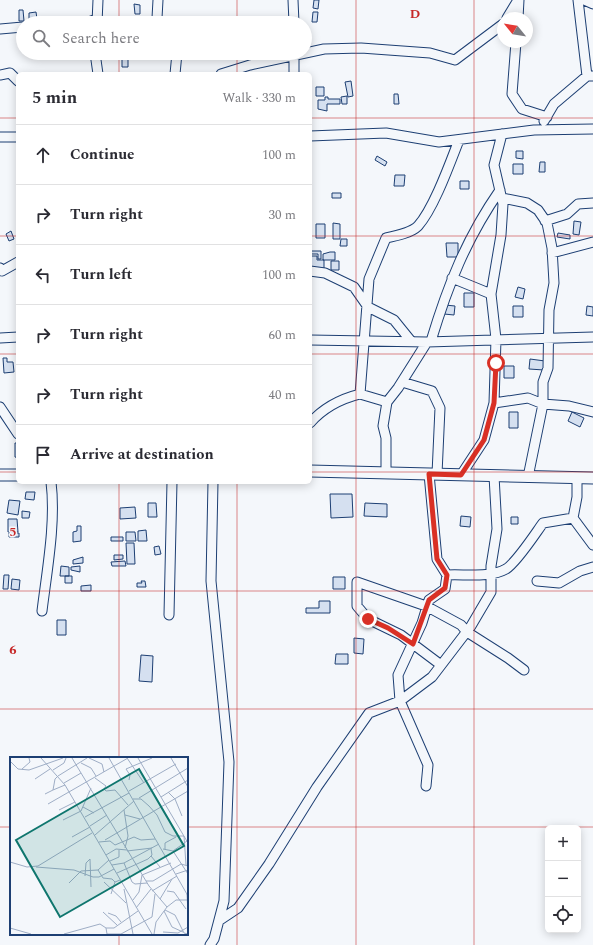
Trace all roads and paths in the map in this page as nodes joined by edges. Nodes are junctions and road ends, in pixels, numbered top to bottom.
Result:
1 (98, 0) edge
2 (158, 0) edge
3 (293, 0) edge
4 (518, 0) edge
5 (578, 0) edge
6 (584, 0) edge
7 (593, 4) edge
8 (511, 12) edge
9 (518, 12) edge
10 (97, 16) edge
11 (157, 16) edge
12 (294, 16) edge
13 (16, 28) edge
14 (497, 28) edge
15 (0, 29) edge
16 (516, 48) edge
17 (312, 51) edge
18 (96, 60) edge
19 (176, 60) edge
20 (272, 60) edge
21 (294, 60) edge
22 (98, 72) edge
23 (175, 72) edge
24 (227, 72) edge
25 (294, 72) edge
26 (0, 75) edge
27 (590, 76) edge
28 (16, 79) edge
29 (547, 117) junction
30 (593, 129) edge
31 (539, 130) junction
32 (502, 134) junction
33 (312, 136) edge
34 (16, 137) edge
35 (0, 138) edge
36 (459, 140) junction
37 (501, 194) junction
38 (593, 202) edge
39 (545, 220) junction
40 (593, 242) edge
41 (552, 253) junction
42 (16, 263) edge
43 (0, 268) edge
44 (312, 271) edge
45 (452, 278) junction
46 (491, 294) junction
47 (368, 308) junction
48 (16, 337) edge
49 (593, 337) edge
50 (0, 338) edge
51 (547, 338) junction
52 (496, 339) junction
53 (312, 340) edge
54 (364, 340) junction
55 (411, 341) junction
56 (429, 341) junction
57 (402, 382) junction
58 (360, 394) junction
59 (387, 402) junction
60 (494, 403) junction
61 (543, 404) junction
62 (0, 408) edge
63 (593, 412) edge
64 (312, 421) edge
65 (16, 431) edge
66 (312, 471) edge
67 (386, 473) junction
68 (433, 474) junction
69 (0, 475) edge
70 (16, 475) edge
71 (461, 475) junction
72 (494, 476) junction
73 (528, 477) junction
74 (577, 478) junction
75 (593, 478) edge
76 (51, 484) edge
77 (172, 484) edge
78 (213, 484) edge
79 (573, 518) junction
80 (593, 545) edge
81 (593, 567) edge
82 (491, 574) junction
83 (447, 575) junction
84 (537, 581) dead end
85 (426, 606) junction
86 (42, 610) dead end
87 (170, 615) dead end
88 (467, 632) junction
89 (413, 644) junction
90 (441, 665) junction
91 (524, 670) dead end
92 (400, 701) junction
93 (426, 786) dead end
94 (220, 920) junction
95 (210, 945) edge

1 - 10 street
2 - 11 street
3 - 12 street
4 - 8 street
4 - 9 street
5 - 27 street
6 - 7 street
13 - 15 street
14 - 17 street
16 - 29 street
18 - 22 street
19 - 23 street
20 - 24 street
21 - 25 street
26 - 28 street
27 - 29 street
29 - 31 street
30 - 31 street
31 - 32 street
32 - 36 street
32 - 37 street
33 - 36 street
34 - 35 street
36 - 47 street
37 - 39 street
37 - 45 street
37 - 46 street
38 - 39 street
39 - 41 street
40 - 41 street
41 - 51 street
42 - 43 street
44 - 47 street
45 - 46 street
45 - 56 street
46 - 52 street
47 - 54 street
47 - 55 street
48 - 50 street
49 - 51 street
51 - 52 street
51 - 61 street
52 - 56 street
52 - 60 street
53 - 54 street
54 - 55 street
54 - 58 street
55 - 56 street
56 - 57 street
57 - 59 street
57 - 68 street
58 - 59 street
58 - 64 street
59 - 67 street
60 - 61 street
60 - 71 street
61 - 63 street
61 - 73 street
62 - 65 street
66 - 67 main road
67 - 68 main road
68 - 71 main road
68 - 83 street
69 - 70 main road
71 - 72 main road
72 - 73 main road
72 - 82 street
73 - 74 main road
74 - 75 main road
74 - 79 street
76 - 86 street
77 - 87 street
78 - 94 street
79 - 80 street
79 - 82 street
81 - 84 street
82 - 83 street
82 - 88 street
83 - 85 street
85 - 88 street
85 - 89 street
85 - 89 street
88 - 90 street
88 - 91 street
89 - 90 street
89 - 92 street
90 - 92 street
92 - 93 street
92 - 94 street
94 - 95 street

